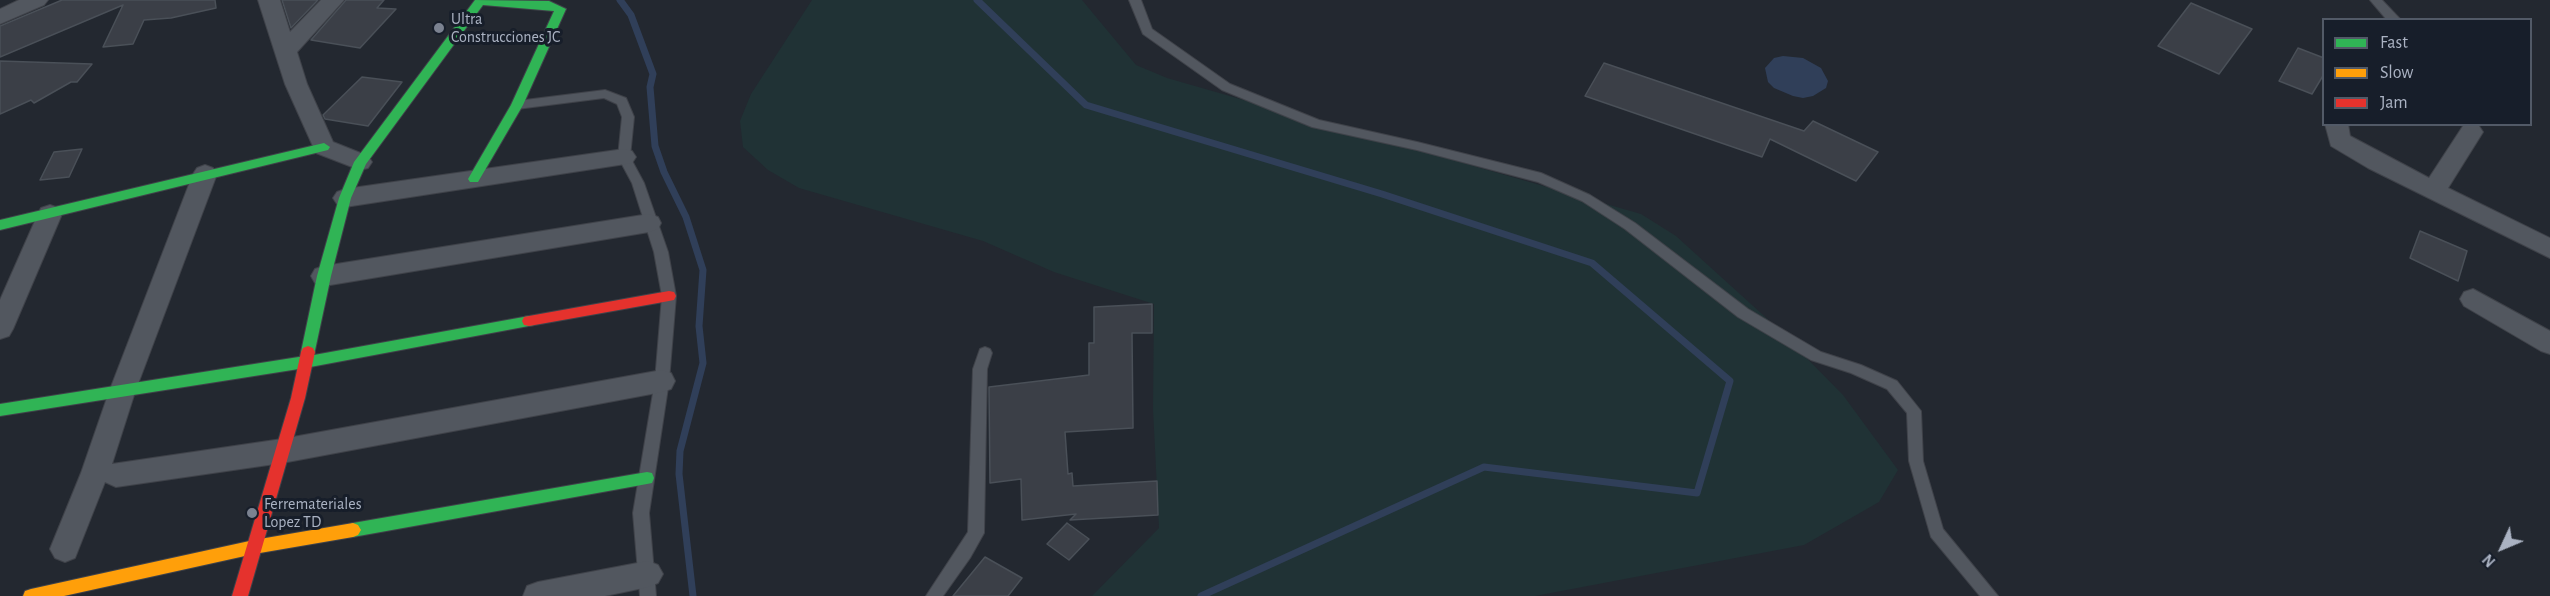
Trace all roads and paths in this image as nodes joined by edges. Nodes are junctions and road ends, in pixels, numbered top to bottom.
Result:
1 (37, 0) edge
2 (269, 0) edge
3 (333, 0) edge
4 (480, 0) edge
5 (1135, 0) edge
6 (2376, 0) edge
7 (0, 17) edge
8 (2393, 18) edge
9 (285, 51) junction
10 (517, 105) junction
11 (2336, 126) edge
12 (2471, 132) dead end
13 (324, 147) junction
14 (624, 157) junction
15 (360, 162) junction
16 (205, 174) junction
17 (474, 179) junction
18 (2434, 190) junction
19 (345, 198) junction
20 (50, 214) junction
21 (649, 223) junction
22 (0, 225) edge
23 (2550, 249) edge
24 (324, 276) junction
25 (669, 296) junction
26 (2473, 299) dead end
27 (0, 329) edge
28 (2550, 344) edge
29 (985, 353) dead end
30 (305, 362) junction
31 (662, 381) junction
32 (122, 392) junction
33 (0, 410) edge
34 (282, 451) junction
35 (116, 475) dead end
36 (647, 478) junction
37 (254, 547) junction
38 (65, 549) dead end
39 (648, 585) edge
40 (31, 596) edge
41 (240, 596) edge
42 (538, 596) edge
43 (934, 596) edge
44 (1990, 596) edge

1 - 7 street
2 - 9 street
3 - 9 street
4 - 10 street
4 - 15 street
5 - 44 lane
6 - 8 lane
9 - 13 street
10 - 14 lane
10 - 17 street
11 - 18 street
12 - 18 street
13 - 15 street
13 - 16 street
14 - 17 street
14 - 21 lane
15 - 19 street
16 - 20 street
16 - 32 street
17 - 19 street
18 - 23 street
19 - 24 street
20 - 22 street
20 - 27 street
21 - 24 street
21 - 25 lane
24 - 30 street
25 - 30 street
25 - 31 lane
26 - 28 street
29 - 43 lane
30 - 32 street
30 - 34 street
31 - 34 street
31 - 36 lane
32 - 33 street
32 - 38 street
34 - 35 street
34 - 37 street
36 - 37 street
36 - 39 lane
37 - 40 street
37 - 41 street
39 - 42 street

